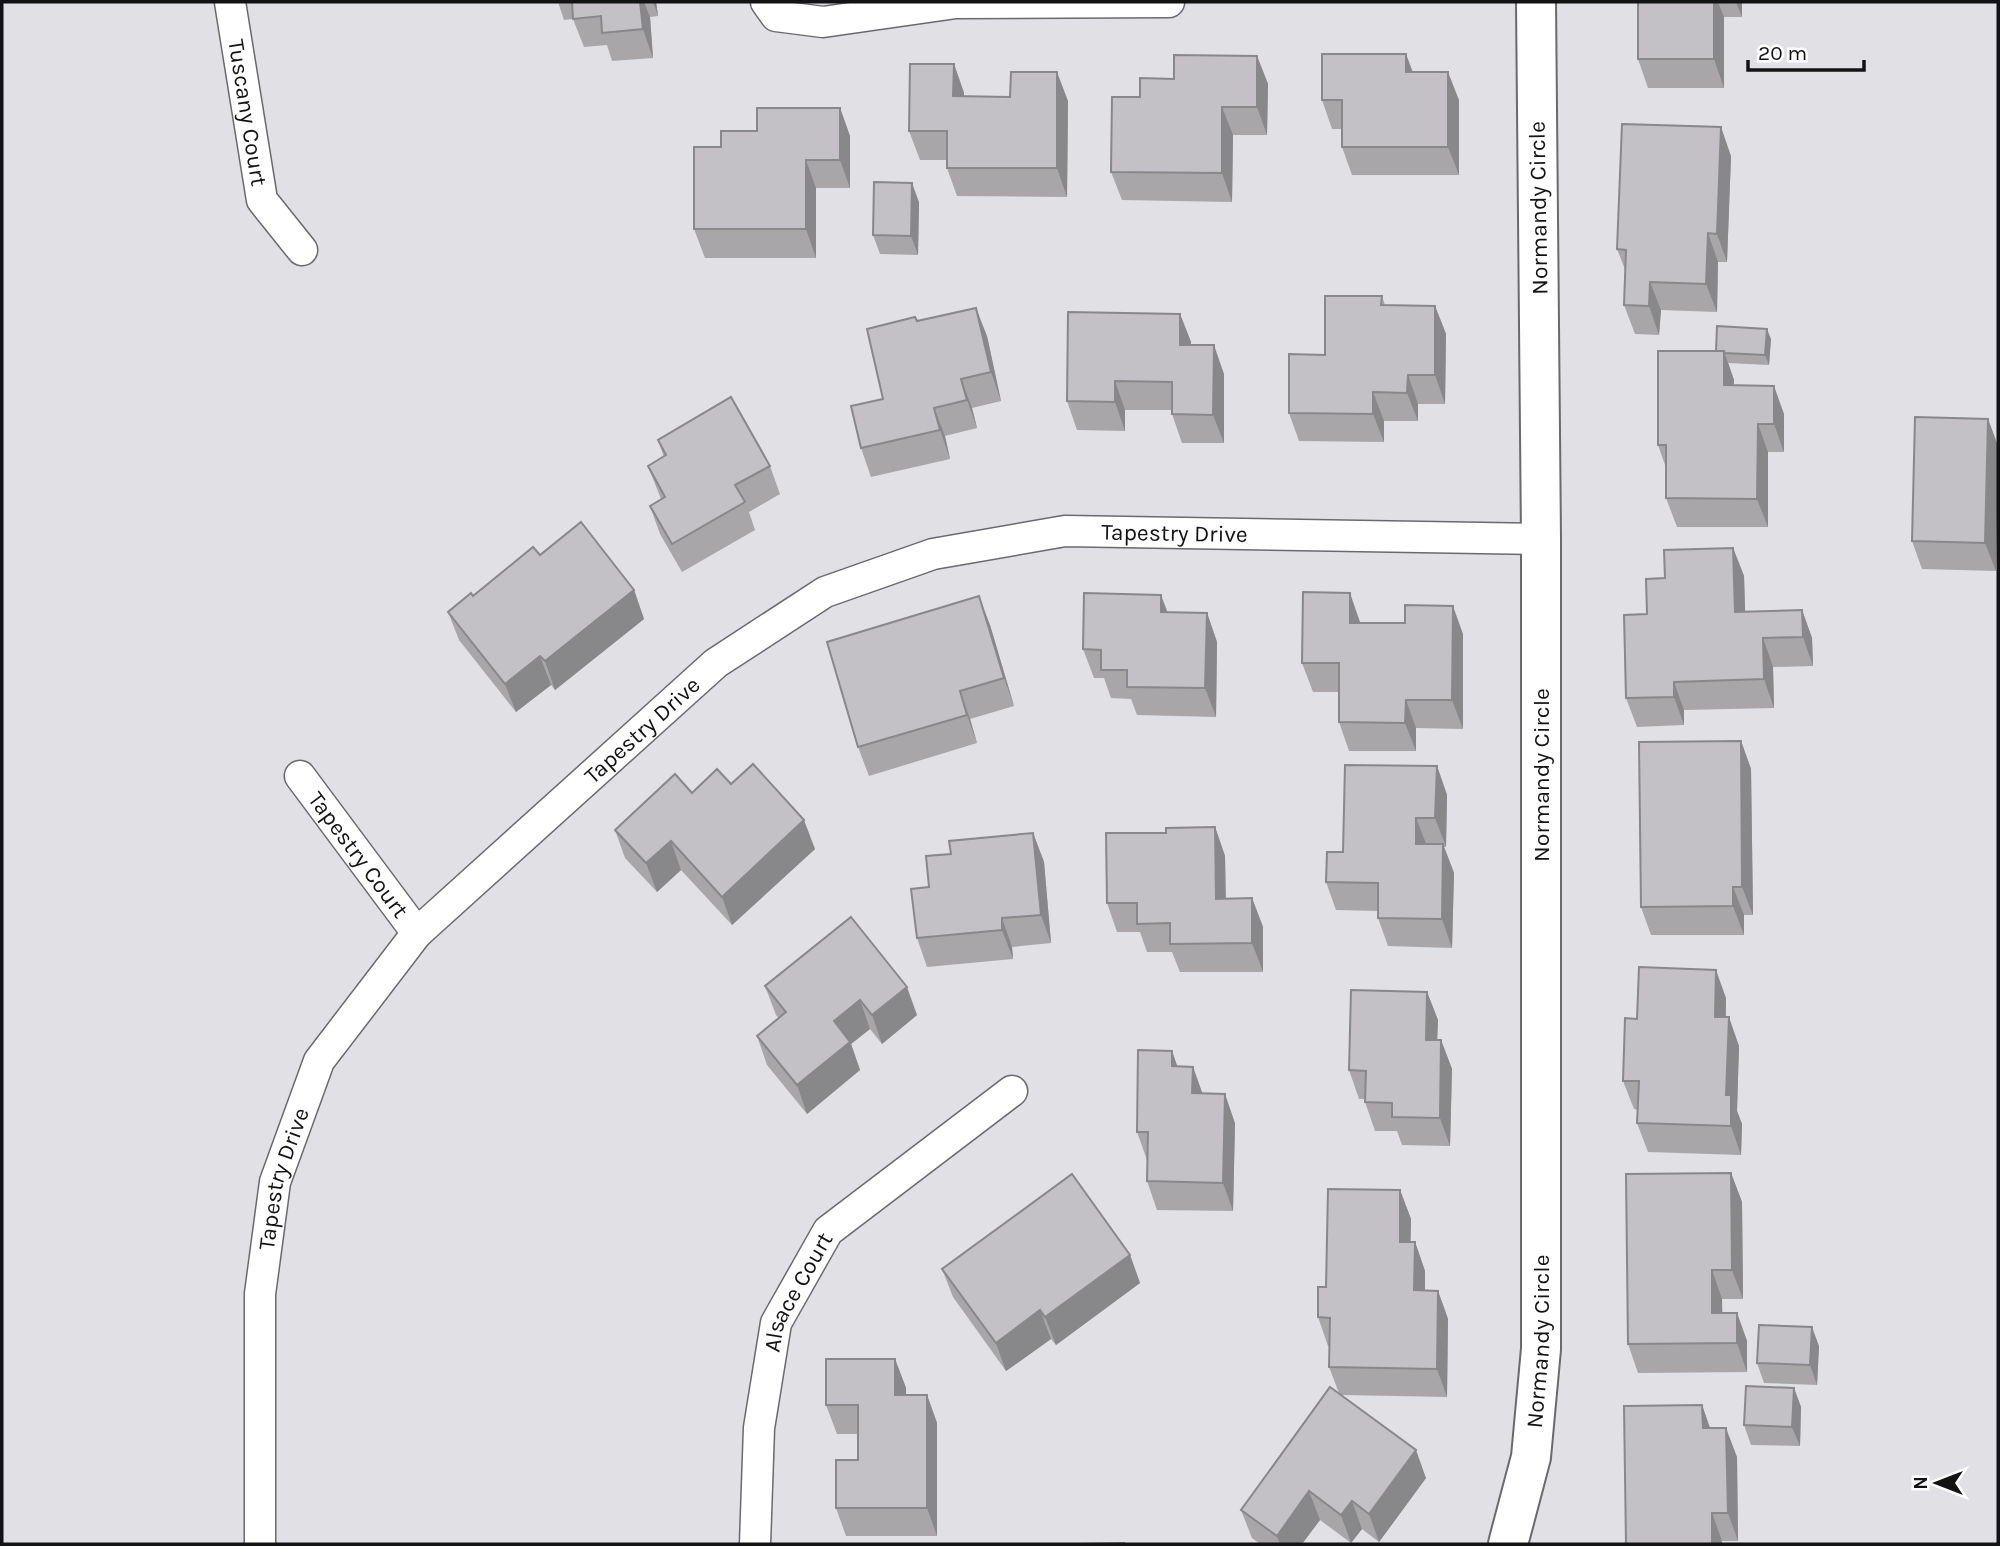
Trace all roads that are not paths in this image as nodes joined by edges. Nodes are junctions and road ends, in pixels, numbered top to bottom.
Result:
1 (230, 2) edge
2 (766, 2) edge
3 (1169, 2) edge
4 (1536, 2) edge
5 (302, 250) dead end
6 (1541, 538) junction
7 (300, 776) dead end
8 (417, 933) junction
9 (1012, 1091) dead end
10 (260, 1544) edge
11 (755, 1544) edge
12 (1508, 1544) edge

1 - 5 street, Tuscany Court
2 - 3 street
4 - 6 street, Normandy Circle
6 - 8 street, Tapestry Drive
6 - 12 street, Normandy Circle
7 - 8 street, Tapestry Court
8 - 10 street, Tapestry Drive
9 - 11 street, Alsace Court

